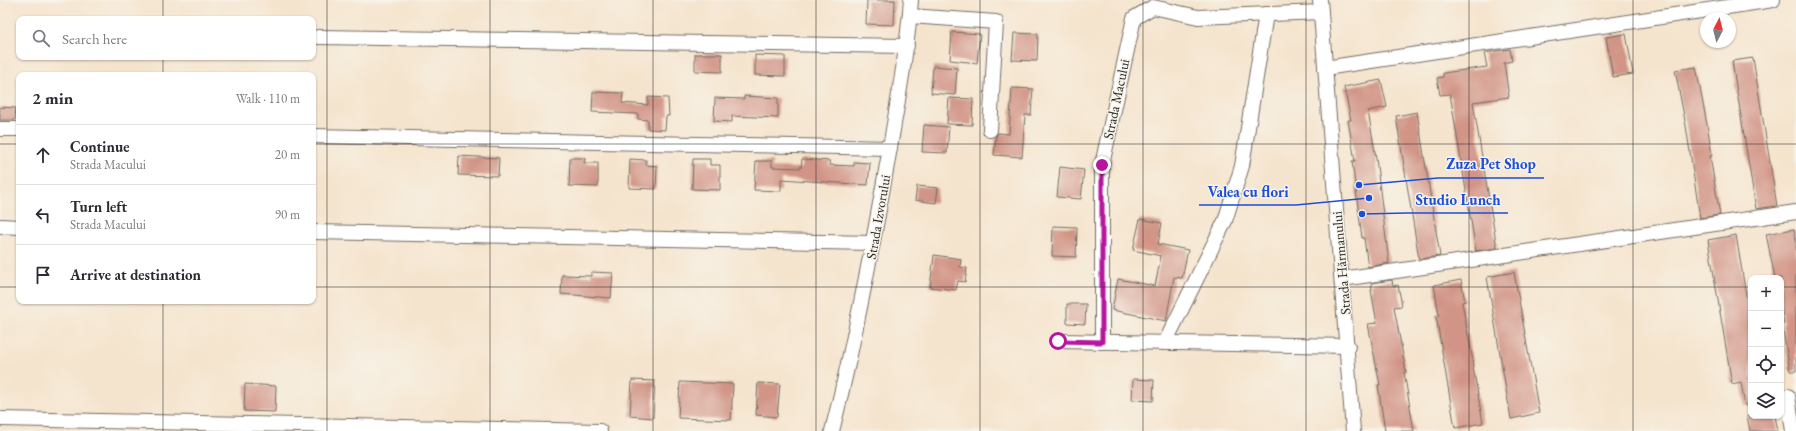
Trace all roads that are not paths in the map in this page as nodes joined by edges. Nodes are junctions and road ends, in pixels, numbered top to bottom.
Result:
1 (911, 0) edge
2 (1773, 0) edge
3 (1320, 6) edge
4 (1266, 14) junction
5 (910, 16) junction
6 (318, 37) dead end
7 (907, 46) junction
8 (1326, 68) junction
9 (0, 129) edge
10 (16, 129) edge
11 (990, 130) dead end
12 (316, 136) edge
13 (890, 148) junction
14 (1796, 212) edge
15 (0, 226) edge
16 (16, 227) edge
17 (316, 232) edge
18 (874, 244) junction
19 (1342, 279) junction
20 (1058, 341) dead end
21 (1102, 342) junction
22 (1165, 343) junction
23 (1348, 346) junction
24 (1788, 396) dead end
25 (0, 419) edge
26 (600, 431) edge
27 (832, 431) edge
28 (1353, 431) edge
29 (1793, 431) edge

1 - 5 street, Strada Izvorului
2 - 8 street
3 - 4 street, Strada Macului
3 - 8 street, Strada Hărmanului
4 - 21 street, Strada Macului
4 - 22 street
5 - 7 street, Strada Izvorului
5 - 11 street
6 - 7 street
7 - 13 street, Strada Izvorului
8 - 19 street, Strada Hărmanului
9 - 10 street
12 - 13 street
13 - 18 street, Strada Izvorului
14 - 19 street
15 - 16 street
17 - 18 street
18 - 27 street, Strada Izvorului
19 - 23 street, Strada Hărmanului
20 - 21 street
21 - 22 street
22 - 23 street
23 - 28 street, Strada Hărmanului
24 - 29 street
25 - 26 street

